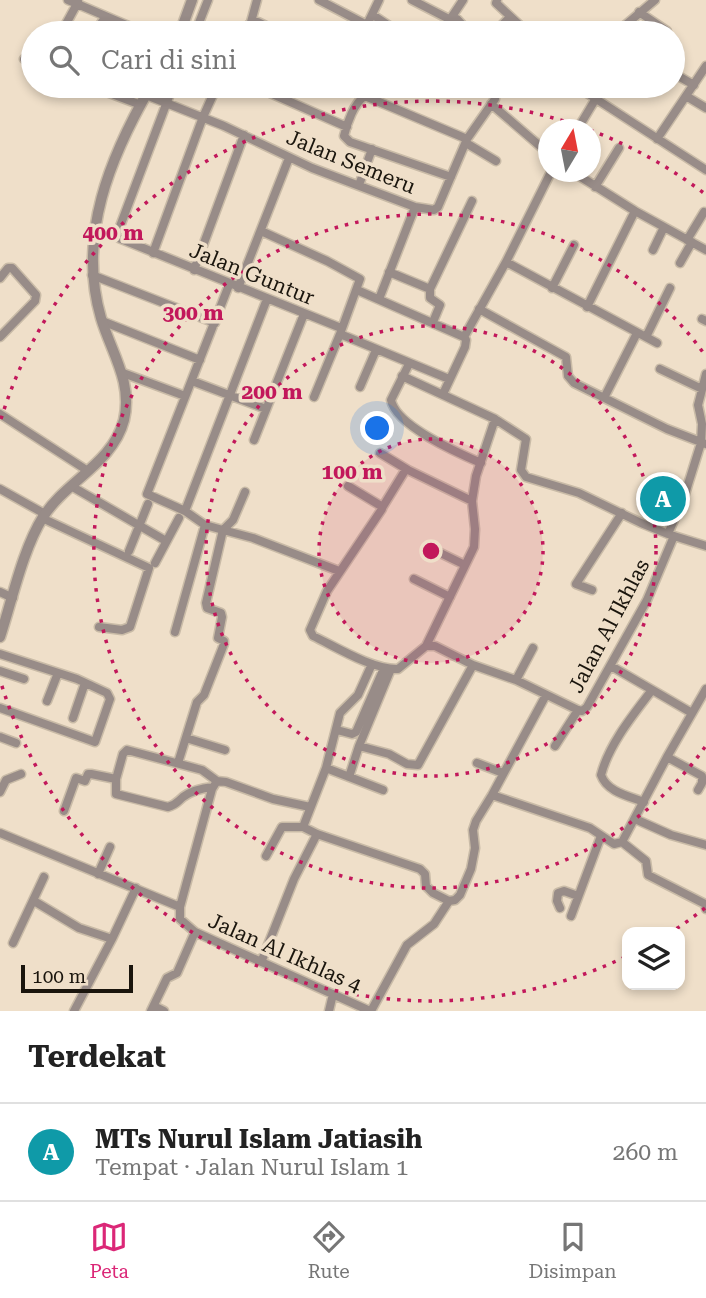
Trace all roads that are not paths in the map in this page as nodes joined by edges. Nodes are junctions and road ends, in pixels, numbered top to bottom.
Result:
1 (68, 0) edge
2 (192, 0) edge
3 (208, 0) edge
4 (257, 0) edge
5 (319, 0) edge
6 (379, 0) edge
7 (412, 0) edge
8 (463, 0) edge
9 (652, 1) edge
10 (78, 2) edge
11 (497, 2) edge
12 (639, 12) junction
13 (373, 15) junction
14 (105, 17) junction
15 (510, 17) junction
16 (451, 19) junction
17 (68, 21) edge
18 (102, 21) edge
19 (115, 21) edge
20 (184, 21) edge
21 (200, 21) edge
22 (251, 21) edge
23 (352, 21) edge
24 (370, 21) edge
25 (382, 21) edge
26 (458, 21) edge
27 (506, 21) edge
28 (514, 21) edge
29 (629, 21) edge
30 (653, 21) edge
31 (706, 66) edge
32 (685, 80) edge
33 (694, 85) junction
34 (686, 96) joint
35 (123, 98) edge
36 (145, 98) edge
37 (159, 98) edge
38 (168, 98) edge
39 (212, 98) edge
40 (281, 98) edge
41 (360, 98) edge
42 (375, 98) edge
43 (494, 98) edge
44 (592, 98) edge
45 (685, 98) edge
46 (595, 100) junction
47 (166, 103) junction
48 (491, 104) junction
49 (141, 105) junction
50 (706, 108) edge
51 (203, 117) junction
52 (584, 119) edge
53 (347, 127) junction
54 (244, 135) junction
55 (657, 139) junction
56 (467, 141) junction
57 (538, 144) edge
58 (619, 148) dead end
59 (372, 149) junction
60 (289, 158) junction
61 (496, 162) dead end
62 (706, 170) edge
63 (451, 177) junction
64 (546, 182) edge
65 (588, 182) edge
66 (359, 185) junction
67 (595, 187) junction
68 (472, 201) dead end
69 (415, 207) junction
70 (635, 211) junction
71 (704, 212) dead end
72 (664, 227) junction
73 (261, 231) junction
74 (690, 241) junction
75 (574, 245) dead end
76 (653, 250) dead end
77 (706, 250) edge
78 (153, 253) junction
79 (506, 262) junction
80 (680, 263) dead end
81 (194, 270) junction
82 (390, 272) junction
83 (92, 275) junction
84 (0, 278) edge
85 (234, 286) junction
86 (552, 288) junction
87 (670, 288) dead end
88 (430, 289) junction
89 (357, 290) junction
90 (267, 299) junction
91 (379, 299) junction
92 (587, 307) junction
93 (479, 309) junction
94 (304, 314) junction
95 (102, 321) junction
96 (433, 322) junction
97 (215, 323) junction
98 (340, 331) junction
99 (637, 333) junction
100 (0, 337) edge
101 (464, 337) junction
102 (646, 337) junction
103 (657, 343) dead end
104 (376, 350) junction
105 (200, 360) junction
106 (409, 364) junction
107 (660, 369) dead end
108 (123, 373) junction
109 (706, 374) edge
110 (402, 376) junction
111 (449, 379) junction
112 (192, 381) junction
113 (360, 387) dead end
114 (702, 389) junction
115 (228, 394) junction
116 (443, 394) junction
117 (185, 396) junction
118 (606, 396) junction
119 (314, 397) dead end
120 (266, 409) junction
121 (0, 414) edge
122 (495, 419) junction
123 (254, 440) dead end
124 (704, 443) edge
125 (380, 453) dead end
126 (481, 463) junction
127 (406, 469) junction
128 (88, 471) junction
129 (71, 486) junction
130 (348, 486) dead end
131 (0, 489) edge
132 (245, 492) dead end
133 (472, 501) junction
134 (148, 504) dead end
135 (382, 508) junction
136 (185, 511) junction
137 (622, 513) junction
138 (44, 516) junction
139 (178, 518) dead end
140 (205, 525) junction
141 (138, 526) junction
142 (223, 530) junction
143 (671, 535) junction
144 (166, 541) junction
145 (706, 546) edge
146 (428, 547) dead end
147 (129, 551) dead end
148 (155, 563) dead end
149 (465, 565) junction
150 (339, 571) junction
151 (414, 579) dead end
152 (592, 590) dead end
153 (0, 592) edge
154 (450, 597) junction
155 (13, 598) junction
156 (99, 627) dead end
157 (175, 632) dead end
158 (0, 637) edge
159 (426, 646) junction
160 (533, 648) dead end
161 (0, 654) edge
162 (372, 664) junction
163 (473, 665) junction
164 (611, 666) junction
165 (387, 668) junction
166 (0, 671) edge
167 (58, 673) junction
168 (24, 680) dead end
169 (516, 680) junction
170 (85, 683) junction
171 (706, 689) edge
172 (652, 690) junction
173 (546, 695) junction
174 (47, 701) dead end
175 (0, 708) edge
176 (578, 710) junction
177 (692, 713) junction
178 (73, 718) dead end
179 (337, 730) junction
180 (0, 737) edge
181 (186, 738) junction
182 (16, 743) dead end
183 (555, 746) dead end
184 (362, 747) junction
185 (225, 750) dead end
186 (667, 757) junction
187 (178, 763) junction
188 (477, 763) dead end
189 (326, 768) junction
190 (503, 773) junction
191 (21, 774) dead end
192 (349, 777) junction
193 (117, 779) junction
194 (215, 784) junction
195 (383, 790) dead end
196 (698, 790) dead end
197 (0, 792) edge
198 (492, 795) junction
199 (644, 802) junction
200 (310, 807) junction
201 (64, 811) dead end
202 (635, 819) junction
203 (303, 827) junction
204 (0, 833) edge
205 (317, 834) junction
206 (601, 836) junction
207 (622, 842) junction
208 (706, 845) edge
209 (110, 847) dead end
210 (266, 856) dead end
211 (98, 874) junction
212 (44, 877) dead end
213 (136, 888) junction
214 (578, 896) junction
215 (34, 901) junction
216 (449, 901) junction
217 (706, 905) edge
218 (180, 906) junction
219 (560, 908) dead end
220 (571, 916) dead end
221 (195, 932) junction
222 (112, 939) junction
223 (13, 943) dead end
224 (262, 960) junction
225 (333, 994) junction
226 (152, 1009) edge
227 (74, 1011) edge
228 (164, 1011) edge
229 (329, 1011) edge
230 (370, 1011) edge

1 - 10 street
2 - 20 street
3 - 21 street
4 - 22 street
5 - 23 street
6 - 13 street
7 - 16 street
8 - 16 street
9 - 12 street
10 - 14 street
10 - 17 street
11 - 15 street
12 - 29 street
12 - 30 street
13 - 24 street
13 - 25 street
14 - 18 street
14 - 19 street
15 - 27 street
15 - 28 street
16 - 26 street
31 - 33 street
32 - 33 street
33 - 34 street
34 - 50 street
35 - 49 street
36 - 49 street
37 - 47 street, Jalan Semeru
38 - 47 street
39 - 51 street
40 - 53 street
41 - 53 street
42 - 56 street
43 - 48 street
44 - 46 street
45 - 55 street
46 - 52 street
46 - 55 street
47 - 51 street, Jalan Semeru
47 - 78 street, Jalan Guntur
48 - 56 street, Jalan Semeru
48 - 57 street
49 - 83 street
51 - 54 street, Jalan Semeru
51 - 78 street
53 - 59 street
54 - 60 street, Jalan Semeru
54 - 81 street
55 - 62 street
56 - 61 street
56 - 63 street, Jalan Semeru
58 - 67 street
59 - 63 street
59 - 66 street
60 - 66 street, Jalan Semeru
60 - 73 street
63 - 69 street, Jalan Semeru
64 - 79 street
65 - 67 street
66 - 69 street, Jalan Semeru
67 - 70 street
68 - 88 street
69 - 82 street
70 - 72 street
70 - 92 street
71 - 74 street
72 - 74 street
72 - 76 street
73 - 85 street
73 - 89 street
74 - 77 street
74 - 80 street
75 - 86 street
78 - 81 street, Jalan Guntur
79 - 86 street
79 - 93 street
81 - 85 street, Jalan Guntur
82 - 88 street
82 - 91 street
83 - 95 street
83 - 97 street
84 - 100 street
85 - 90 street, Jalan Guntur
85 - 97 street
86 - 92 street
87 - 102 street
88 - 96 street
89 - 91 street
89 - 98 street
90 - 94 street, Jalan Guntur
90 - 115 street
91 - 96 street
92 - 99 street
93 - 101 street
93 - 118 street
94 - 98 street, Jalan Guntur
94 - 120 street
95 - 105 street
95 - 108 street
96 - 101 street
97 - 105 street
98 - 104 street, Jalan Guntur
98 - 119 street
99 - 102 street
99 - 118 street
101 - 111 street
102 - 103 street
104 - 106 street, Jalan Guntur
104 - 113 street
105 - 112 street
106 - 110 street
106 - 111 street, Jalan Guntur
107 - 114 street
108 - 117 street
108 - 128 street
109 - 114 street
110 - 116 street
110 - 126 street
111 - 116 street
112 - 115 street
112 - 117 street
114 - 124 street
115 - 120 street
115 - 136 street
116 - 122 street
117 - 136 street
118 - 124 street
120 - 123 street
121 - 128 street
122 - 126 street
122 - 137 street
124 - 143 street, Jalan Al Ikhlas
125 - 127 street
126 - 133 street
127 - 133 street
127 - 135 street
128 - 129 street
129 - 138 street
129 - 141 street
130 - 135 street
131 - 138 street
132 - 142 street
133 - 149 street
134 - 141 street
135 - 150 street
136 - 140 street
137 - 143 street
137 - 152 street
138 - 155 street
138 - 156 street
139 - 144 street
140 - 142 street
140 - 157 street
141 - 144 street
141 - 147 street
142 - 150 street
142 - 181 street
143 - 145 street
143 - 164 street, Jalan Al Ikhlas
144 - 148 street
146 - 149 street
149 - 154 street
150 - 162 street
151 - 154 street
153 - 155 street
154 - 159 street
155 - 158 street
159 - 163 street, Jalan Al Ikhlas
159 - 165 street
160 - 169 street
161 - 167 street
162 - 165 street
162 - 179 street
163 - 169 street, Jalan Al Ikhlas
163 - 184 street
164 - 172 street
164 - 176 street, Jalan Al Ikhlas
165 - 179 street
165 - 184 street
166 - 168 street
167 - 170 street
167 - 174 street
169 - 173 street, Jalan Al Ikhlas
170 - 175 street
170 - 178 street
171 - 177 street
172 - 177 street
172 - 199 street
173 - 176 street, Jalan Al Ikhlas
173 - 190 street, Jalan Al Ikhlas 4
176 - 183 street
177 - 186 street
179 - 189 street
180 - 182 street
181 - 185 street
181 - 187 street
184 - 192 street
186 - 196 street
186 - 199 street
187 - 193 street
187 - 194 street
188 - 190 street
189 - 192 street
189 - 200 street
190 - 198 street, Jalan Al Ikhlas 4
191 - 197 street
192 - 195 street
193 - 194 street
193 - 201 street
194 - 200 street
194 - 218 street
198 - 206 street
198 - 216 street, Jalan Al Ikhlas 4
199 - 202 street
200 - 203 street
202 - 207 street
202 - 208 street
203 - 205 street
203 - 210 street
204 - 211 street
205 - 216 street
205 - 224 street
206 - 207 street
206 - 214 street
207 - 217 street
209 - 211 street
211 - 213 street
212 - 215 street
213 - 218 street
213 - 222 street
214 - 219 street
214 - 220 street
215 - 222 street
215 - 223 street
216 - 230 street, Jalan Al Ikhlas 4
218 - 221 street, Jalan Al Ikhlas 4
221 - 224 street, Jalan Al Ikhlas 4
221 - 226 street
222 - 227 street
224 - 225 street, Jalan Al Ikhlas 4
225 - 229 street
225 - 230 street, Jalan Al Ikhlas 4
226 - 228 street

